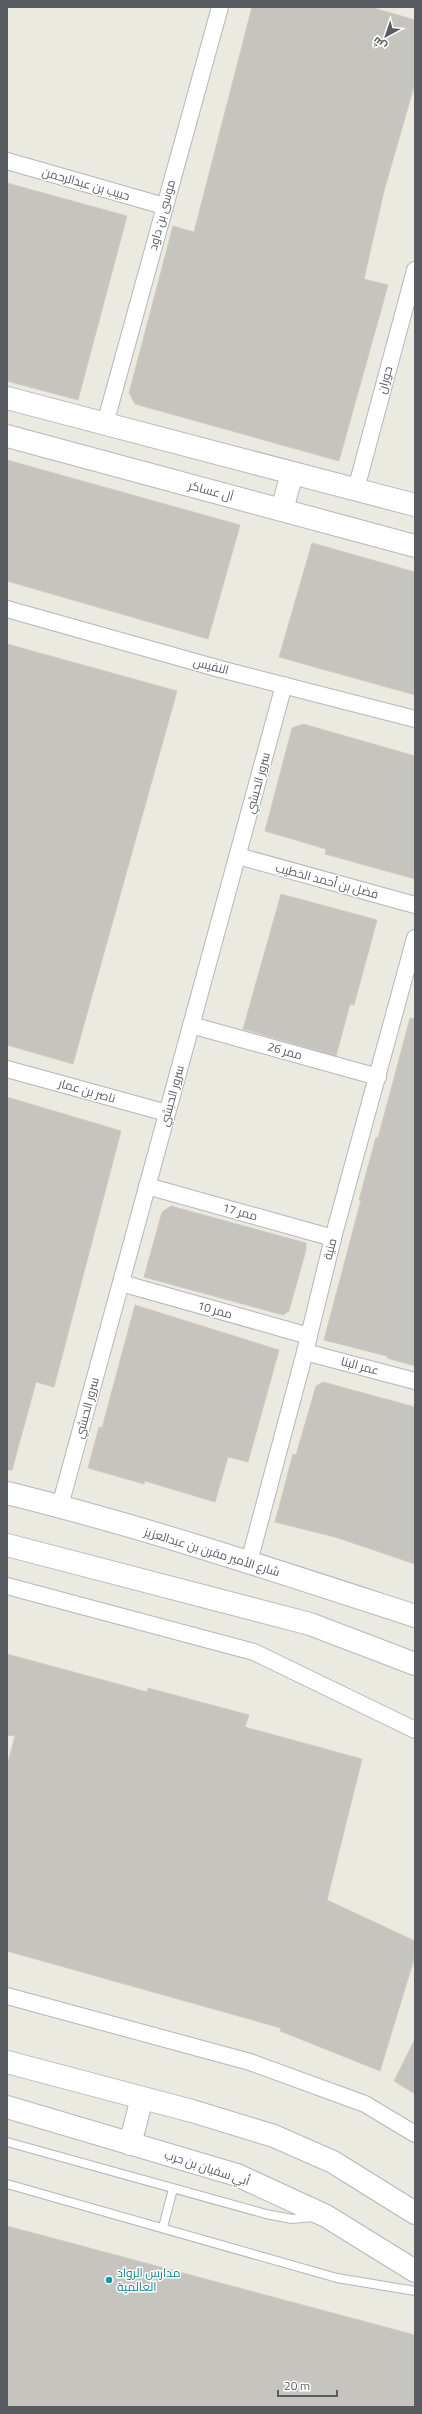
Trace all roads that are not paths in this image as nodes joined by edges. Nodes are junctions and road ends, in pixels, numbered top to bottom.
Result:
1 (220, 7) edge
2 (7, 161) edge
3 (164, 206) junction
4 (415, 270) edge
5 (7, 398) edge
6 (105, 424) junction
7 (7, 436) edge
8 (292, 474) junction
9 (356, 489) junction
10 (415, 506) edge
11 (282, 509) junction
12 (415, 546) edge
13 (7, 609) edge
14 (284, 685) junction
15 (415, 719) edge
16 (238, 856) junction
17 (415, 905) edge
18 (415, 938) edge
19 (191, 1025) junction
20 (7, 1069) edge
21 (378, 1077) junction
22 (167, 1113) junction
23 (147, 1186) junction
24 (333, 1238) junction
25 (121, 1284) junction
26 (309, 1336) junction
27 (305, 1352) junction
28 (415, 1381) edge
29 (7, 1493) edge
30 (60, 1506) junction
31 (7, 1545) edge
32 (249, 1562) junction
33 (7, 1586) edge
34 (415, 1616) edge
35 (415, 1664) edge
36 (415, 1730) edge
37 (7, 1996) edge
38 (7, 2062) edge
39 (142, 2098) junction
40 (7, 2108) edge
41 (415, 2134) edge
42 (7, 2142) edge
43 (130, 2144) junction
44 (7, 2184) edge
45 (173, 2189) junction
46 (415, 2213) edge
47 (326, 2216) junction
48 (163, 2227) junction
49 (415, 2271) edge
50 (415, 2291) edge

1 - 3 street, موسى بن داود
2 - 3 street, حبيب بن عبدالرحمن
3 - 6 street, موسى بن داود
4 - 9 street, حوران
5 - 6 street
6 - 8 street
7 - 11 street, آل عساكر
8 - 9 street
8 - 11 street
9 - 10 street
11 - 12 street, آل عساكر
13 - 14 street, النفيس
14 - 15 street, النفيس
14 - 16 street, سرور الحبشي
16 - 17 street, فضل بن أحمد الخطيب
16 - 19 street, سرور الحبشي
18 - 21 street, منية
19 - 21 street, ممر 26
19 - 22 street, سرور الحبشي
20 - 22 street, ناصر بن عمار
21 - 24 street, منية
22 - 23 street, سرور الحبشي
23 - 24 street, ممر 17
23 - 25 street, سرور الحبشي
24 - 26 street, منية
25 - 26 street, ممر 10
25 - 30 street, سرور الحبشي
26 - 27 street, منية
27 - 28 street, عمر البنا
27 - 32 street, منية
29 - 30 street, شارع الأمير مقرن بن عبدالعزيز
30 - 32 street, شارع الأمير مقرن بن عبدالعزيز
31 - 35 street
32 - 34 street, شارع الأمير مقرن بن عبدالعزيز
33 - 36 street
37 - 41 street
38 - 39 street
39 - 43 street
39 - 46 street
40 - 43 street, أبي سفيان بن حرب
42 - 45 lane
43 - 47 street, أبي سفيان بن حرب
44 - 48 lane
45 - 47 lane
45 - 48 lane
47 - 49 street, أبي سفيان بن حرب
48 - 50 lane

